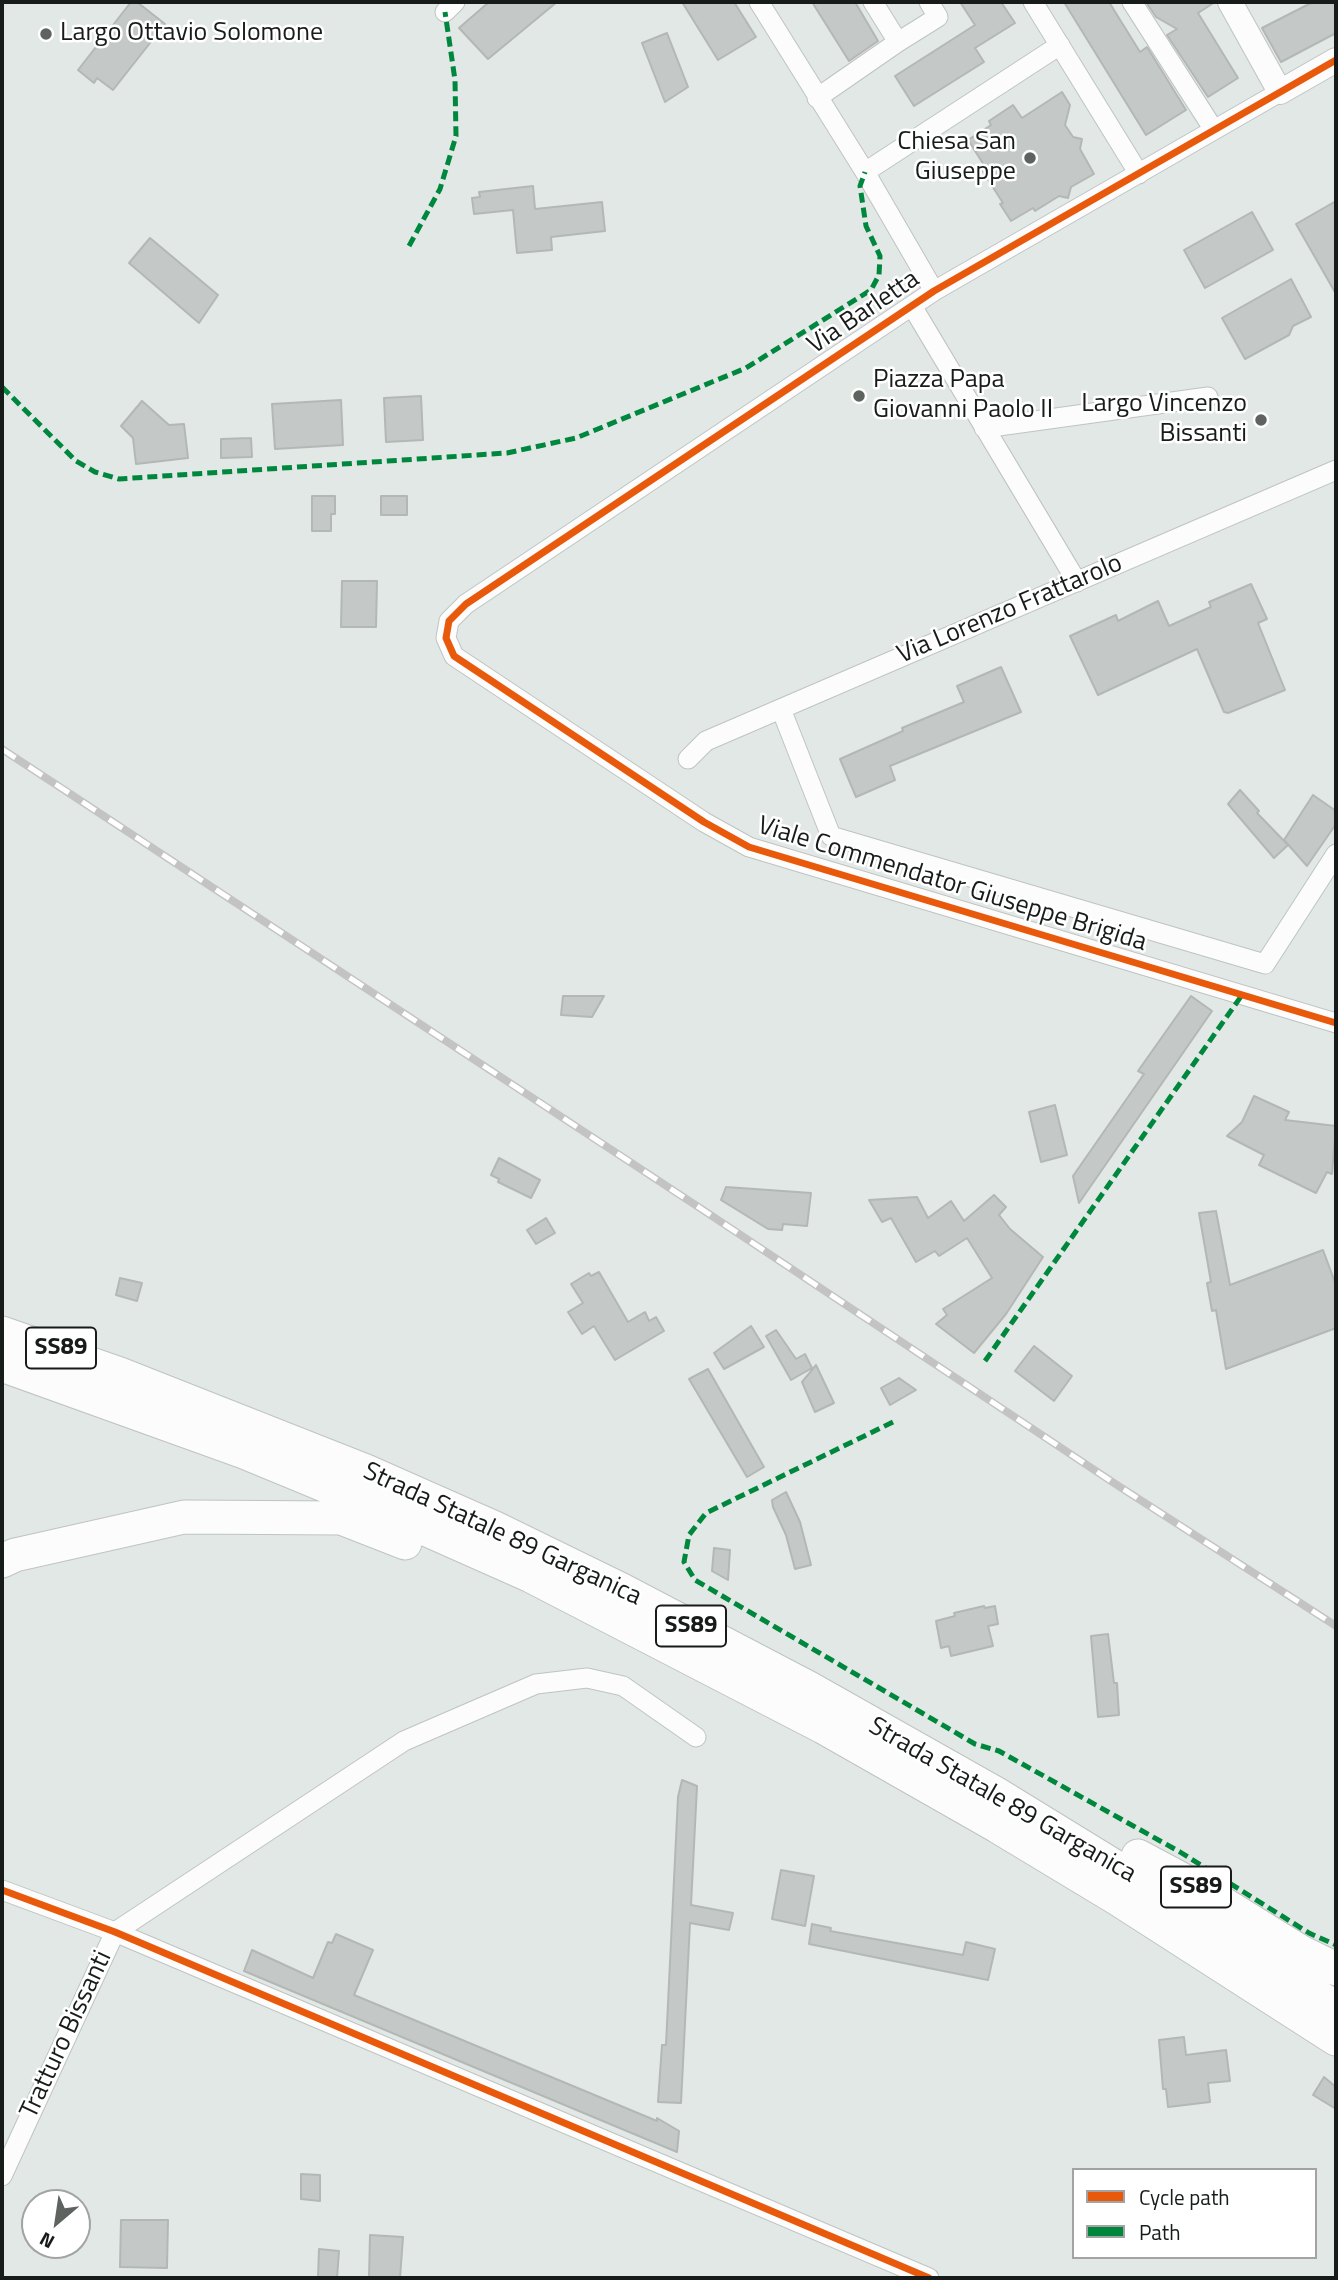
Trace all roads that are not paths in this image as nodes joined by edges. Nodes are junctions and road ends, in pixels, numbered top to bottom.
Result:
1 (759, 2) edge
2 (873, 2) edge
3 (929, 2) edge
4 (1033, 2) edge
5 (1132, 2) edge
6 (1235, 4) edge
7 (898, 42) junction
8 (1060, 45) junction
9 (1336, 60) edge
10 (1280, 93) junction
11 (817, 98) junction
12 (1214, 130) junction
13 (864, 172) junction
14 (1139, 174) junction
15 (934, 291) junction
16 (912, 306) junction
17 (1208, 397) dead end
18 (985, 428) junction
19 (1336, 470) edge
20 (1077, 582) junction
21 (446, 638) joint
22 (781, 709) junction
23 (688, 759) dead end
24 (1336, 855) edge
25 (1336, 1023) edge
26 (2, 1323) edge
27 (2, 1333) edge
28 (2, 1365) edge
29 (120, 1374) junction
30 (2, 1561) edge
31 (704, 1664) junction
32 (696, 1737) dead end
33 (1046, 1823) junction
34 (2, 1890) edge
35 (114, 1931) junction
36 (1336, 1969) edge
37 (1336, 2008) edge
38 (1336, 2039) edge
39 (2, 2176) edge
40 (929, 2278) edge

1 - 11 street
2 - 7 street
3 - 7 street
4 - 8 street
5 - 12 street
6 - 10 street
7 - 11 street
8 - 13 street
8 - 14 street
9 - 10 street, Via Barletta
10 - 12 street, Via Barletta
11 - 13 street
12 - 14 street, Via Barletta
13 - 15 street
14 - 15 street, Via Barletta
15 - 16 street, Via Barletta
16 - 18 street
16 - 21 street, Via Barletta
17 - 18 street
18 - 20 street
19 - 20 street, Via Lorenzo Frattarolo
20 - 22 street, Via Lorenzo Frattarolo
21 - 25 street, Viale Commendator Giuseppe Brigida
22 - 23 street, Via Lorenzo Frattarolo
22 - 24 street
26 - 29 highway, SS89
27 - 29 highway, Strada Statale 89 Garganica / SS89
28 - 31 highway, Strada Statale 89 Garganica / SS89
29 - 33 highway, Strada Statale 89 Garganica / SS89
30 - 31 highway
31 - 38 highway, Strada Statale 89 Garganica / SS89
32 - 35 street
33 - 36 highway, SS89
33 - 37 highway, Strada Statale 89 Garganica / SS89
34 - 35 street
35 - 39 street, Tratturo Bissanti
35 - 40 street

